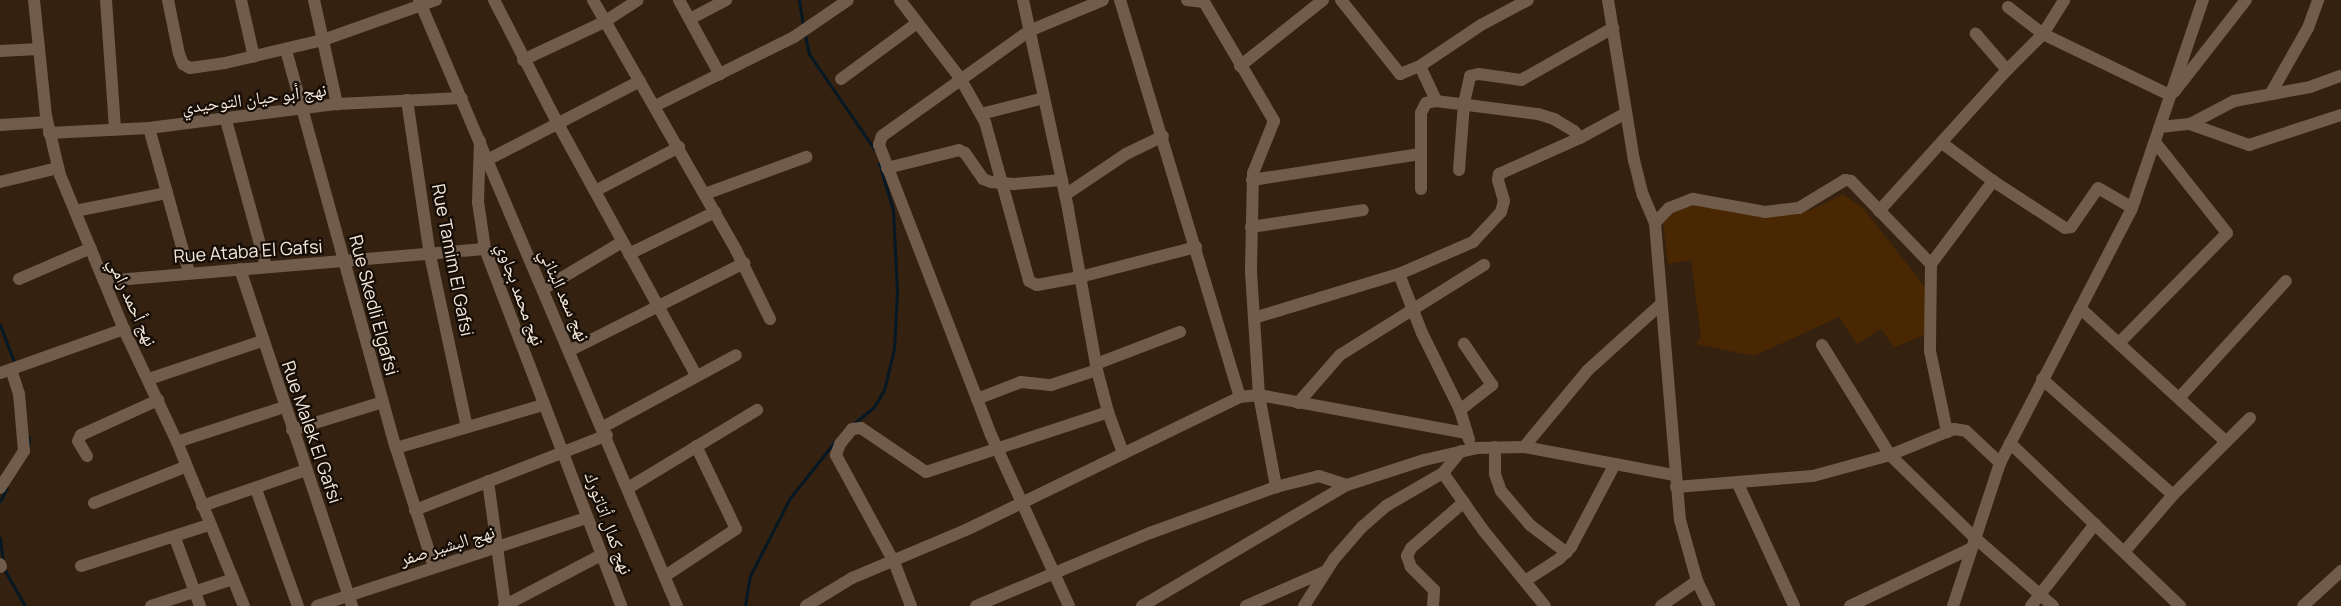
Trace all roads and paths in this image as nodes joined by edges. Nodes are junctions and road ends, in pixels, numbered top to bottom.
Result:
1 (34, 0) edge
2 (106, 0) edge
3 (168, 0) edge
4 (241, 0) edge
5 (314, 0) edge
6 (436, 0) edge
7 (593, 0) edge
8 (638, 0) edge
9 (680, 0) edge
10 (726, 0) edge
11 (848, 0) edge
12 (900, 0) edge
13 (1023, 0) edge
14 (1103, 0) edge
15 (1120, 0) edge
16 (1187, 0) edge
17 (1323, 0) edge
18 (1341, 0) edge
19 (1528, 0) edge
20 (1608, 0) edge
21 (2064, 0) edge
22 (2203, 0) edge
23 (2246, 0) edge
24 (2318, 0) edge
25 (496, 1) edge
26 (420, 4) edge
27 (2008, 7) dead end
28 (690, 19) junction
29 (604, 22) junction
30 (917, 23) junction
31 (1613, 28) junction
32 (1029, 32) junction
33 (1976, 34) dead end
34 (2043, 34) junction
35 (323, 40) junction
36 (39, 48) junction
37 (286, 50) junction
38 (0, 51) edge
39 (254, 57) junction
40 (523, 60) junction
41 (1240, 66) junction
42 (1420, 66) junction
43 (2007, 70) junction
44 (720, 75) junction
45 (2341, 76) edge
46 (960, 78) junction
47 (840, 79) dead end
48 (640, 81) junction
49 (2271, 93) junction
50 (2170, 95) junction
51 (462, 98) junction
52 (1044, 98) junction
53 (407, 100) junction
54 (1436, 100) junction
55 (1464, 103) junction
56 (337, 104) junction
57 (656, 106) junction
58 (301, 109) junction
59 (1626, 113) junction
60 (981, 114) junction
61 (2341, 115) edge
62 (226, 120) junction
63 (558, 124) junction
64 (2190, 124) junction
65 (0, 125) edge
66 (48, 127) junction
67 (2160, 127) junction
68 (149, 128) junction
69 (115, 130) junction
70 (1162, 136) junction
71 (1580, 138) junction
72 (480, 141) junction
73 (2154, 142) junction
74 (1942, 144) junction
75 (679, 147) junction
76 (1420, 154) junction
77 (806, 157) dead end
78 (487, 160) junction
79 (58, 168) junction
80 (887, 168) junction
81 (1458, 170) dead end
82 (1062, 180) junction
83 (1252, 180) junction
84 (1993, 181) junction
85 (0, 182) edge
86 (1001, 184) junction
87 (1421, 190) dead end
88 (595, 191) junction
89 (167, 193) junction
90 (705, 194) junction
91 (1065, 195) junction
92 (2132, 208) junction
93 (1363, 210) dead end
94 (1880, 210) junction
95 (75, 211) junction
96 (715, 212) junction
97 (1655, 223) junction
98 (1251, 227) junction
99 (622, 242) junction
100 (1196, 247) junction
101 (91, 248) junction
102 (485, 249) junction
103 (629, 254) junction
104 (430, 255) junction
105 (345, 262) junction
106 (744, 263) junction
107 (1931, 264) junction
108 (1484, 265) dead end
109 (266, 266) junction
110 (240, 269) junction
111 (189, 272) junction
112 (1399, 274) junction
113 (1080, 277) junction
114 (19, 279) dead end
115 (104, 281) junction
116 (2286, 281) dead end
117 (543, 289) junction
118 (657, 305) junction
119 (1660, 305) junction
120 (2080, 308) junction
121 (1413, 311) junction
122 (1254, 318) junction
123 (770, 319) dead end
124 (124, 329) junction
125 (1180, 332) dead end
126 (262, 341) junction
127 (2119, 343) junction
128 (1464, 344) dead end
129 (1822, 346) dead end
130 (571, 350) junction
131 (736, 355) dead end
132 (1097, 367) junction
133 (6, 371) edge
134 (696, 375) junction
135 (2042, 379) junction
136 (149, 380) junction
137 (1259, 395) junction
138 (1240, 397) junction
139 (2180, 397) junction
140 (977, 399) junction
141 (158, 400) junction
142 (383, 402) junction
143 (1298, 403) junction
144 (543, 405) junction
145 (284, 407) junction
146 (758, 410) dead end
147 (1460, 410) junction
148 (1108, 412) junction
149 (2250, 418) dead end
150 (467, 426) junction
151 (292, 430) junction
152 (605, 431) junction
153 (1947, 432) junction
154 (1467, 433) junction
155 (178, 442) junction
156 (2226, 442) junction
157 (2010, 443) junction
158 (696, 446) junction
159 (1494, 447) junction
160 (1524, 447) junction
161 (396, 448) junction
162 (1466, 450) junction
163 (998, 451) junction
164 (562, 452) junction
165 (1123, 453) junction
166 (1890, 455) junction
167 (87, 456) dead end
168 (2000, 463) junction
169 (1615, 464) junction
170 (185, 467) junction
171 (306, 470) junction
172 (1443, 473) junction
173 (488, 481) junction
174 (1675, 481) junction
175 (1738, 484) junction
176 (1347, 485) junction
177 (1276, 487) junction
178 (0, 488) edge
179 (628, 488) junction
180 (256, 489) junction
181 (2173, 495) junction
182 (1022, 502) junction
183 (1464, 502) junction
184 (94, 503) dead end
185 (202, 506) junction
186 (415, 510) junction
187 (587, 518) junction
188 (2095, 524) junction
189 (210, 525) junction
190 (175, 538) junction
191 (1972, 543) junction
192 (498, 548) junction
193 (2124, 552) junction
194 (1566, 553) junction
195 (602, 556) junction
196 (894, 562) junction
197 (80, 566) dead end
198 (434, 567) junction
199 (2341, 571) edge
200 (1324, 572) junction
201 (1054, 574) junction
202 (665, 576) junction
203 (233, 579) junction
204 (1525, 581) junction
205 (1698, 581) junction
206 (195, 592) junction
207 (2040, 594) junction
208 (350, 600) edge
209 (151, 606) edge
210 (200, 606) edge
211 (244, 606) edge
212 (298, 606) edge
213 (317, 606) edge
214 (504, 606) edge
215 (621, 606) edge
216 (677, 606) edge
217 (806, 606) edge
218 (911, 606) edge
219 (976, 606) edge
220 (1069, 606) edge
221 (1142, 606) edge
222 (1246, 606) edge
223 (1304, 606) edge
224 (1433, 606) edge
225 (1545, 606) edge
226 (1661, 606) edge
227 (1709, 606) edge
228 (1794, 606) edge
229 (1850, 606) edge
230 (1953, 606) edge
231 (2031, 606) edge
232 (2053, 606) edge
233 (2180, 606) edge
234 (2304, 606) edge

1 - 36 street, نهج أحمد رامي
2 - 69 street
3 - 39 street
4 - 39 street
5 - 35 street
6 - 26 street
7 - 29 street
8 - 29 street
9 - 28 street
10 - 28 street
11 - 44 street
12 - 30 street
13 - 32 street
14 - 32 street
15 - 70 street
16 - 41 street
17 - 41 street
18 - 42 street
19 - 42 street
20 - 31 street
21 - 34 street
22 - 50 street
23 - 50 street
24 - 49 street
25 - 40 street
26 - 35 street
26 - 51 street, نهج سعد البناني
27 - 34 street
28 - 44 street
29 - 40 street
29 - 48 street
30 - 46 street
30 - 47 street
31 - 55 street
31 - 59 street
32 - 46 street
32 - 52 street
33 - 43 street
34 - 43 street
34 - 50 street
35 - 37 street
35 - 56 street
36 - 38 street
36 - 66 street, نهج أحمد رامي
37 - 39 street
37 - 58 street, Rue Skedli Elgafsi
40 - 63 street
41 - 83 street
42 - 54 street
43 - 74 street
44 - 57 street
45 - 49 street
46 - 60 street
46 - 80 street
48 - 57 street
48 - 63 street
49 - 64 street
50 - 67 street
51 - 53 street, نهج أبو حيان التوحيدي
51 - 72 street, نهج سعد البناني
52 - 60 street
52 - 82 street
53 - 56 street, نهج أبو حيان التوحيدي
53 - 104 street, Rue Tamim El Gafsi
54 - 55 street
54 - 76 street
55 - 71 street
55 - 81 street
56 - 58 street, نهج أبو حيان التوحيدي
57 - 75 street
58 - 62 street, نهج أبو حيان التوحيدي
58 - 105 street, Rue Skedli Elgafsi
59 - 71 street
59 - 97 street
60 - 86 street
61 - 64 street
62 - 68 street, نهج أبو حيان التوحيدي
62 - 109 street
63 - 78 street
63 - 88 street
64 - 67 street
65 - 66 street, نهج أبو حيان التوحيدي
66 - 69 street, نهج أبو حيان التوحيدي
66 - 79 street, نهج أحمد رامي
67 - 73 street
68 - 69 street, نهج أبو حيان التوحيدي
68 - 89 street
70 - 91 street
70 - 100 street
71 - 112 street
72 - 78 street, نهج سعد البناني
72 - 102 street, نهج محمد بجاوي
73 - 92 street
73 - 127 street
74 - 84 street
74 - 94 street
75 - 88 street
75 - 90 street
76 - 83 street
76 - 87 street
77 - 90 street
78 - 117 street, نهج سعد البناني
79 - 85 street
79 - 95 street, نهج أحمد رامي
80 - 86 street
80 - 140 street
82 - 86 street
82 - 91 street
83 - 98 street
84 - 92 street
84 - 107 street
86 - 113 street
88 - 99 street
89 - 95 street
89 - 111 street
90 - 96 street
91 - 113 street
92 - 120 street
93 - 98 street
94 - 97 street
94 - 107 street
95 - 101 street, نهج أحمد رامي
96 - 103 street
96 - 106 street
97 - 119 street
98 - 122 street
99 - 103 street
99 - 117 street
100 - 113 street
100 - 138 street
101 - 114 street
101 - 115 street, نهج أحمد رامي
102 - 104 street, Rue Ataba El Gafsi
102 - 144 street, نهج محمد بجاوي
103 - 118 street
104 - 105 street, Rue Ataba El Gafsi
104 - 150 street, Rue Tamim El Gafsi
105 - 109 street, Rue Ataba El Gafsi
105 - 142 street, Rue Skedli Elgafsi
106 - 118 street
106 - 123 street
107 - 153 street
108 - 121 street
109 - 110 street, Rue Ataba El Gafsi
110 - 111 street, Rue Ataba El Gafsi
110 - 126 street, Rue Malek El Gafsi
111 - 115 street, Rue Ataba El Gafsi
112 - 121 street
112 - 122 street
113 - 132 street
115 - 124 street, نهج أحمد رامي
116 - 139 street
117 - 130 street, نهج سعد البناني
118 - 130 street
118 - 134 street
119 - 160 street
119 - 174 street
120 - 127 street
120 - 135 street
121 - 143 street
121 - 147 street
122 - 137 street
124 - 133 street
124 - 136 street, نهج أحمد رامي
125 - 132 street
126 - 136 street
126 - 145 street, Rue Malek El Gafsi
127 - 139 street
128 - 147 street
129 - 166 street
130 - 152 street, نهج سعد البناني
131 - 134 street
132 - 140 street
132 - 148 street
133 - 178 street
134 - 152 street
135 - 157 street
135 - 181 street
136 - 141 street, نهج أحمد رامي
137 - 138 street
137 - 143 street
137 - 177 street
138 - 165 street
139 - 156 street
140 - 163 street
141 - 155 street, نهج أحمد رامي
141 - 167 street
142 - 151 street
142 - 161 street, Rue Skedli Elgafsi
143 - 154 street
144 - 150 street
144 - 164 street, نهج محمد بجاوي
145 - 151 street, Rue Malek El Gafsi
145 - 155 street
146 - 158 street
147 - 154 street
148 - 163 street
148 - 165 street
149 - 156 street
150 - 161 street
151 - 171 street, Rue Malek El Gafsi
152 - 164 street
152 - 179 street, نهج سعد البناني
153 - 166 street
153 - 168 street
154 - 162 street
155 - 170 street, نهج أحمد رامي
156 - 181 street
157 - 168 street
157 - 188 street
158 - 179 street
158 - 202 street
159 - 160 street
159 - 162 street
159 - 194 street
160 - 169 street
161 - 186 street, Rue Skedli Elgafsi
162 - 172 street
162 - 176 street
163 - 182 street
163 - 196 street
164 - 173 street
164 - 187 street, نهج كمال أتاتورك
165 - 182 street
166 - 175 street
166 - 191 street
168 - 191 street
169 - 174 street
169 - 194 street
170 - 184 street
170 - 185 street, نهج أحمد رامي
171 - 180 street
171 - 208 street, Rue Malek El Gafsi
172 - 183 street
172 - 200 street
173 - 186 street
173 - 192 street
174 - 175 street
174 - 205 street
175 - 228 street
176 - 177 street
176 - 221 street
177 - 201 street
179 - 202 street, نهج سعد البناني
180 - 185 street
180 - 212 street
181 - 193 street
182 - 196 street
182 - 201 street
183 - 204 street
183 - 224 street
185 - 189 street, نهج أحمد رامي
186 - 198 street, Rue Skedli Elgafsi
187 - 192 street, نهج البشير صفر
187 - 195 street, نهج كمال أتاتورك
188 - 193 street
188 - 207 street
189 - 190 street
189 - 203 street, نهج أحمد رامي
190 - 197 street
190 - 206 street
191 - 207 street
191 - 229 street
191 - 230 street
192 - 198 street, نهج البشير صفر
192 - 214 street
193 - 233 street
194 - 204 street
195 - 214 street
195 - 215 street, نهج كمال أتاتورك
196 - 217 street
196 - 218 street
198 - 208 street, نهج البشير صفر
199 - 234 street
200 - 222 street
200 - 223 street
201 - 219 street
201 - 220 street
202 - 216 street, نهج سعد البناني
203 - 206 street
203 - 211 street, نهج أحمد رامي
204 - 225 street
205 - 226 street
205 - 227 street
206 - 209 street
206 - 210 street
207 - 231 street
207 - 232 street
208 - 213 street, نهج البشير صفر

